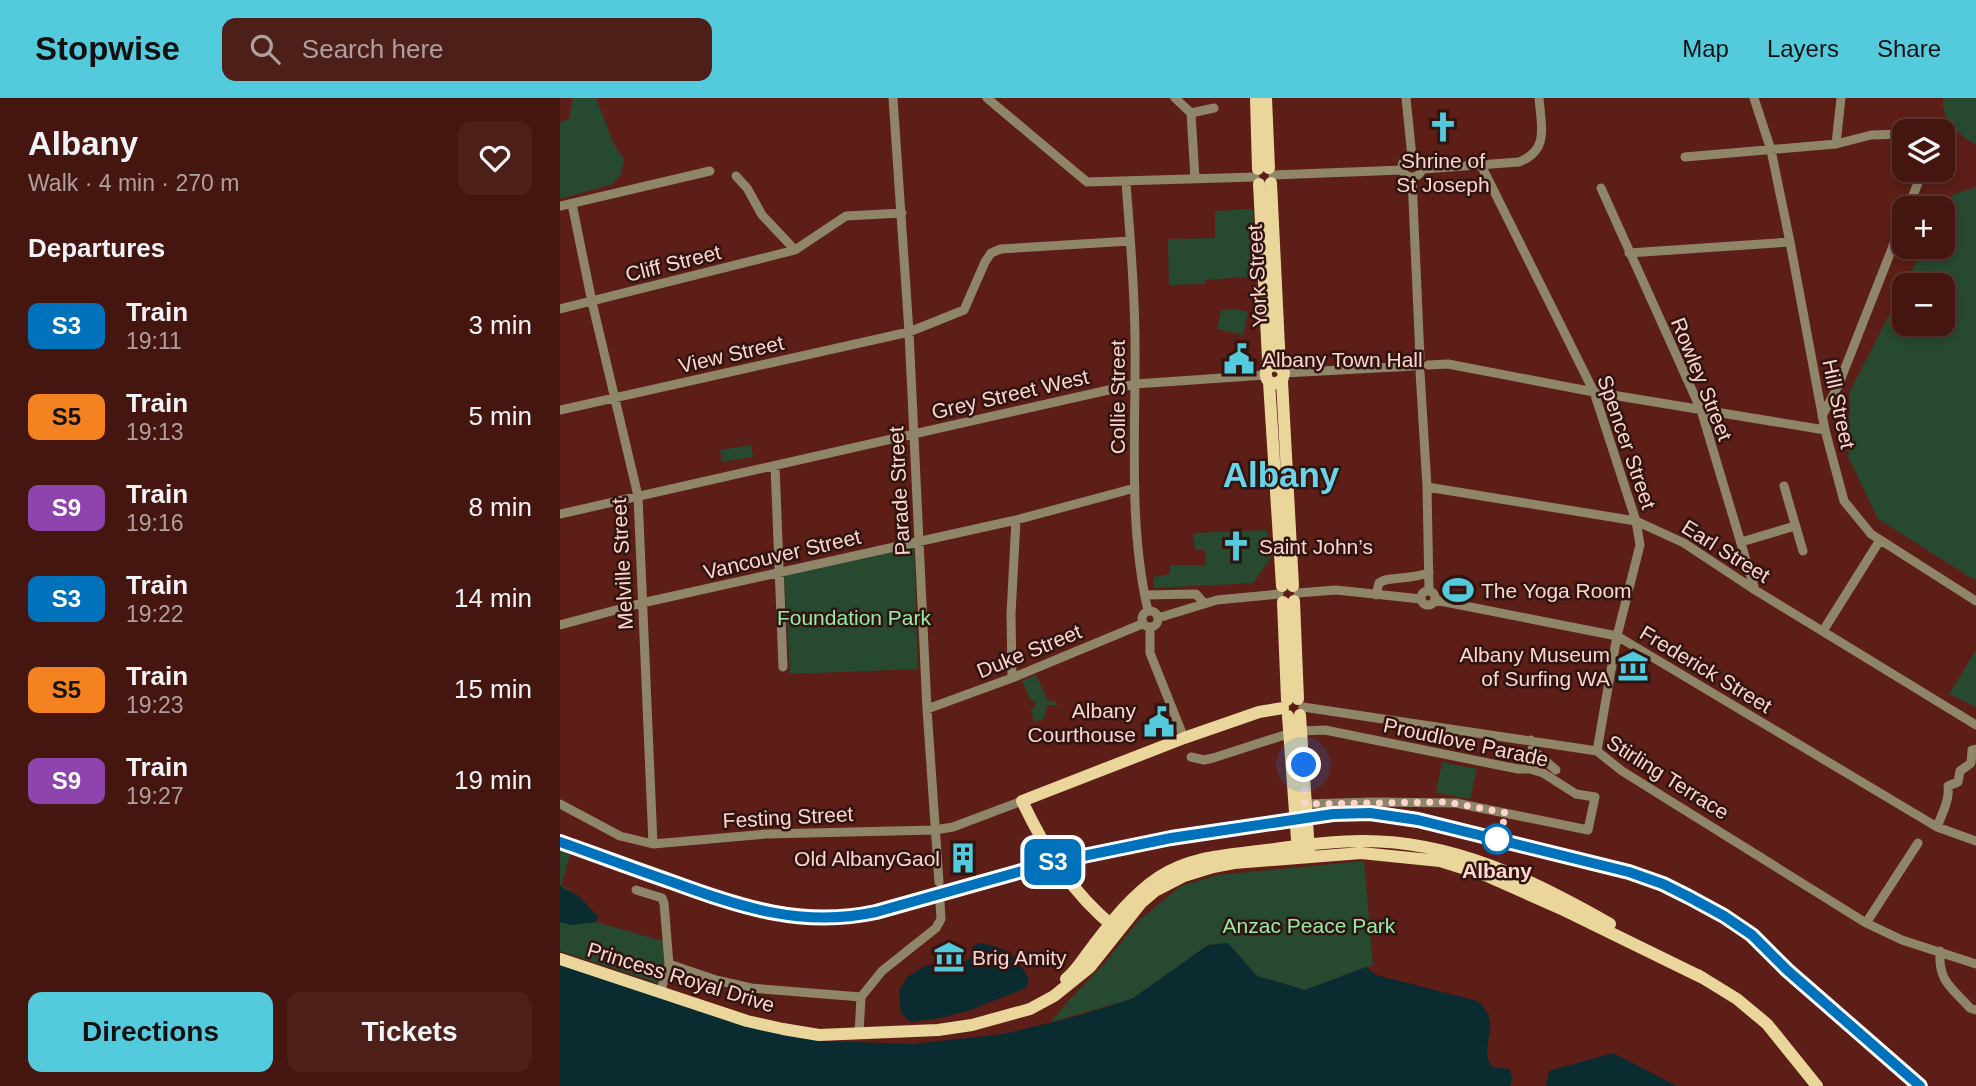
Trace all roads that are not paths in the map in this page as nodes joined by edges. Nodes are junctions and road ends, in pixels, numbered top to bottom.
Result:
1 (893, 98) edge
2 (987, 98) edge
3 (1175, 98) edge
4 (1256, 98) edge
5 (1265, 98) edge
6 (1406, 98) edge
7 (1539, 98) edge
8 (1754, 98) edge
9 (1841, 98) edge
10 (1214, 108) dead end
11 (1191, 113) junction
12 (1892, 134) edge
13 (1836, 144) junction
14 (1770, 150) junction
15 (1412, 157) junction
16 (1685, 157) dead end
17 (1481, 165) junction
18 (1423, 169) junction
19 (1402, 170) junction
20 (710, 171) dead end
21 (736, 176) dead end
22 (1264, 176) junction
23 (1412, 178) junction
24 (1195, 179) junction
25 (1126, 183) junction
26 (1601, 188) dead end
27 (572, 204) junction
28 (560, 206) edge
29 (902, 213) junction
30 (1130, 241) junction
31 (1790, 242) junction
32 (1892, 249) edge
33 (795, 250) junction
34 (1629, 253) junction
35 (592, 302) junction
36 (560, 309) edge
37 (909, 332) junction
38 (1420, 365) junction
39 (1275, 374) junction
40 (1135, 384) junction
41 (1594, 392) junction
42 (614, 398) junction
43 (560, 410) edge
44 (1701, 410) junction
45 (1822, 416) junction
46 (1825, 430) junction
47 (914, 434) junction
48 (775, 466) junction
49 (1784, 486) dead end
50 (1427, 487) junction
51 (1135, 488) junction
52 (638, 496) junction
53 (560, 514) edge
54 (1016, 520) junction
55 (1636, 521) junction
56 (1795, 526) junction
57 (919, 540) junction
58 (1880, 540) junction
59 (1741, 542) junction
60 (1803, 551) dead end
61 (1429, 572) junction
62 (780, 573) junction
63 (1755, 590) junction
64 (1429, 591) junction
65 (1288, 594) junction
66 (1145, 595) junction
67 (1376, 595) junction
68 (1421, 598) junction
69 (1435, 600) junction
70 (1976, 601) edge
71 (642, 603) junction
72 (1205, 603) junction
73 (1148, 611) junction
74 (1158, 618) junction
75 (560, 625) edge
76 (1146, 626) junction
77 (1823, 631) junction
78 (1617, 636) junction
79 (783, 667) dead end
80 (1012, 678) junction
81 (1293, 708) junction
82 (927, 709) junction
83 (1976, 725) edge
84 (1296, 732) junction
85 (1184, 738) junction
86 (1531, 740) junction
87 (1976, 748) edge
88 (1597, 751) junction
89 (1191, 757) dead end
90 (1556, 770) dead end
91 (1022, 801) junction
92 (560, 804) edge
93 (1302, 816) junction
94 (1937, 827) junction
95 (935, 830) junction
96 (1976, 841) edge
97 (1330, 843) junction
98 (653, 844) junction
99 (1918, 844) dead end
100 (1303, 851) junction
101 (1230, 854) junction
102 (939, 882) dead end
103 (636, 890) dead end
104 (940, 902) dead end
105 (1569, 907) junction
106 (1866, 923) junction
107 (1114, 927) junction
108 (1940, 951) junction
109 (560, 959) edge
110 (669, 964) junction
111 (1976, 964) edge
112 (660, 992) junction
113 (861, 997) junction
114 (1976, 1010) edge
115 (859, 1033) junction
116 (1817, 1086) edge

1 - 29 street, Parade Street
2 - 25 street
3 - 11 street
4 - 22 main road, York Street
5 - 22 main road, York Street
6 - 15 street
7 - 17 street
8 - 14 street, Hill Street
9 - 13 street
10 - 11 street
11 - 24 street
12 - 13 street
13 - 14 street
14 - 16 street
14 - 31 street, Hill Street
15 - 18 street
15 - 19 street
17 - 18 street
17 - 41 street, Spencer Street
18 - 23 street
19 - 22 street
19 - 23 street
20 - 27 street
21 - 33 street
22 - 24 street
22 - 39 main road, York Street
23 - 38 street
24 - 25 street
25 - 30 street, Collie Street
26 - 34 street, Rowley Street
27 - 28 street
27 - 35 street, Melville Street
29 - 33 street, Cliff Street
29 - 37 street, Parade Street
30 - 37 street, View Street
30 - 40 street, Collie Street
31 - 34 street
31 - 45 street, Hill Street
32 - 45 street
33 - 35 street, Cliff Street
34 - 44 street, Rowley Street
35 - 36 street, Cliff Street
35 - 42 street, Melville Street
37 - 42 street, View Street
37 - 47 street, Parade Street
38 - 39 street, Grey Street West
38 - 41 street, Grey Street West
38 - 50 street
39 - 40 street, Grey Street West
39 - 65 main road, York Street
40 - 47 street, Grey Street West
40 - 51 street, Collie Street
41 - 44 street, Grey Street West
41 - 55 street, Spencer Street
42 - 43 street, View Street
42 - 52 street, Melville Street
44 - 46 street, Grey Street West
44 - 59 street, Rowley Street
45 - 46 street, Hill Street
46 - 58 street, Hill Street
47 - 48 street, Grey Street West
47 - 57 street, Parade Street
48 - 52 street, Grey Street West
48 - 62 street
49 - 56 street
50 - 55 street, Earl Street
50 - 61 street
51 - 54 street, Vancouver Street
51 - 66 street, Collie Street
52 - 53 street, Grey Street West
52 - 71 street, Melville Street
54 - 57 street, Vancouver Street
54 - 80 street
55 - 63 street, Earl Street
55 - 78 street, Spencer Street
56 - 59 street
56 - 60 street
57 - 62 street, Vancouver Street
57 - 82 street, Parade Street
58 - 70 street, Hill Street
58 - 77 street
59 - 63 street, Rowley Street
61 - 64 street
61 - 67 street
62 - 71 street, Vancouver Street
62 - 79 street
63 - 77 street, Earl Street
64 - 68 street
64 - 69 street
65 - 67 street
65 - 72 street
65 - 81 main road, York Street
66 - 72 street
66 - 73 street, Collie Street
67 - 68 street
68 - 69 street
69 - 78 street, Frederick Street
71 - 75 street, Vancouver Street
71 - 98 street, Melville Street
72 - 74 street
73 - 74 street
73 - 76 street
74 - 76 street
76 - 80 street, Duke Street
76 - 85 street
77 - 83 street, Earl Street
78 - 88 street, Spencer Street
78 - 94 street, Frederick Street
80 - 82 street, Duke Street
81 - 84 main road, York Street
81 - 85 main road, Stirling Terrace
81 - 86 street, Stirling Terrace
82 - 95 street, Parade Street
84 - 89 street
84 - 93 main road, York Street
84 - 93 street, Proudlove Parade
85 - 91 main road, Stirling Terrace
86 - 88 street, Stirling Terrace
86 - 90 street
87 - 94 street
88 - 106 street, Stirling Terrace
91 - 95 street, Festing Street
91 - 107 main road
92 - 98 street, Festing Street
93 - 97 main road
93 - 100 main road, York Street
93 - 101 main road
94 - 96 street, Frederick Street
95 - 98 street, Festing Street
95 - 102 street, Parade Street
97 - 100 main road, Princess Royal Drive
97 - 105 main road, Princess Royal Drive
99 - 106 street
100 - 101 main road, Princess Royal Drive
100 - 105 main road, Princess Royal Drive
100 - 107 main road, Princess Royal Drive
101 - 107 main road, Princess Royal Drive
103 - 110 street
104 - 113 street
105 - 116 main road, Princess Royal Drive
106 - 108 street, Stirling Terrace
107 - 115 main road, Princess Royal Drive
108 - 111 street, Stirling Terrace
108 - 114 street
109 - 112 main road, Princess Royal Drive
110 - 112 street
110 - 113 street
112 - 115 main road, Princess Royal Drive
113 - 115 street

